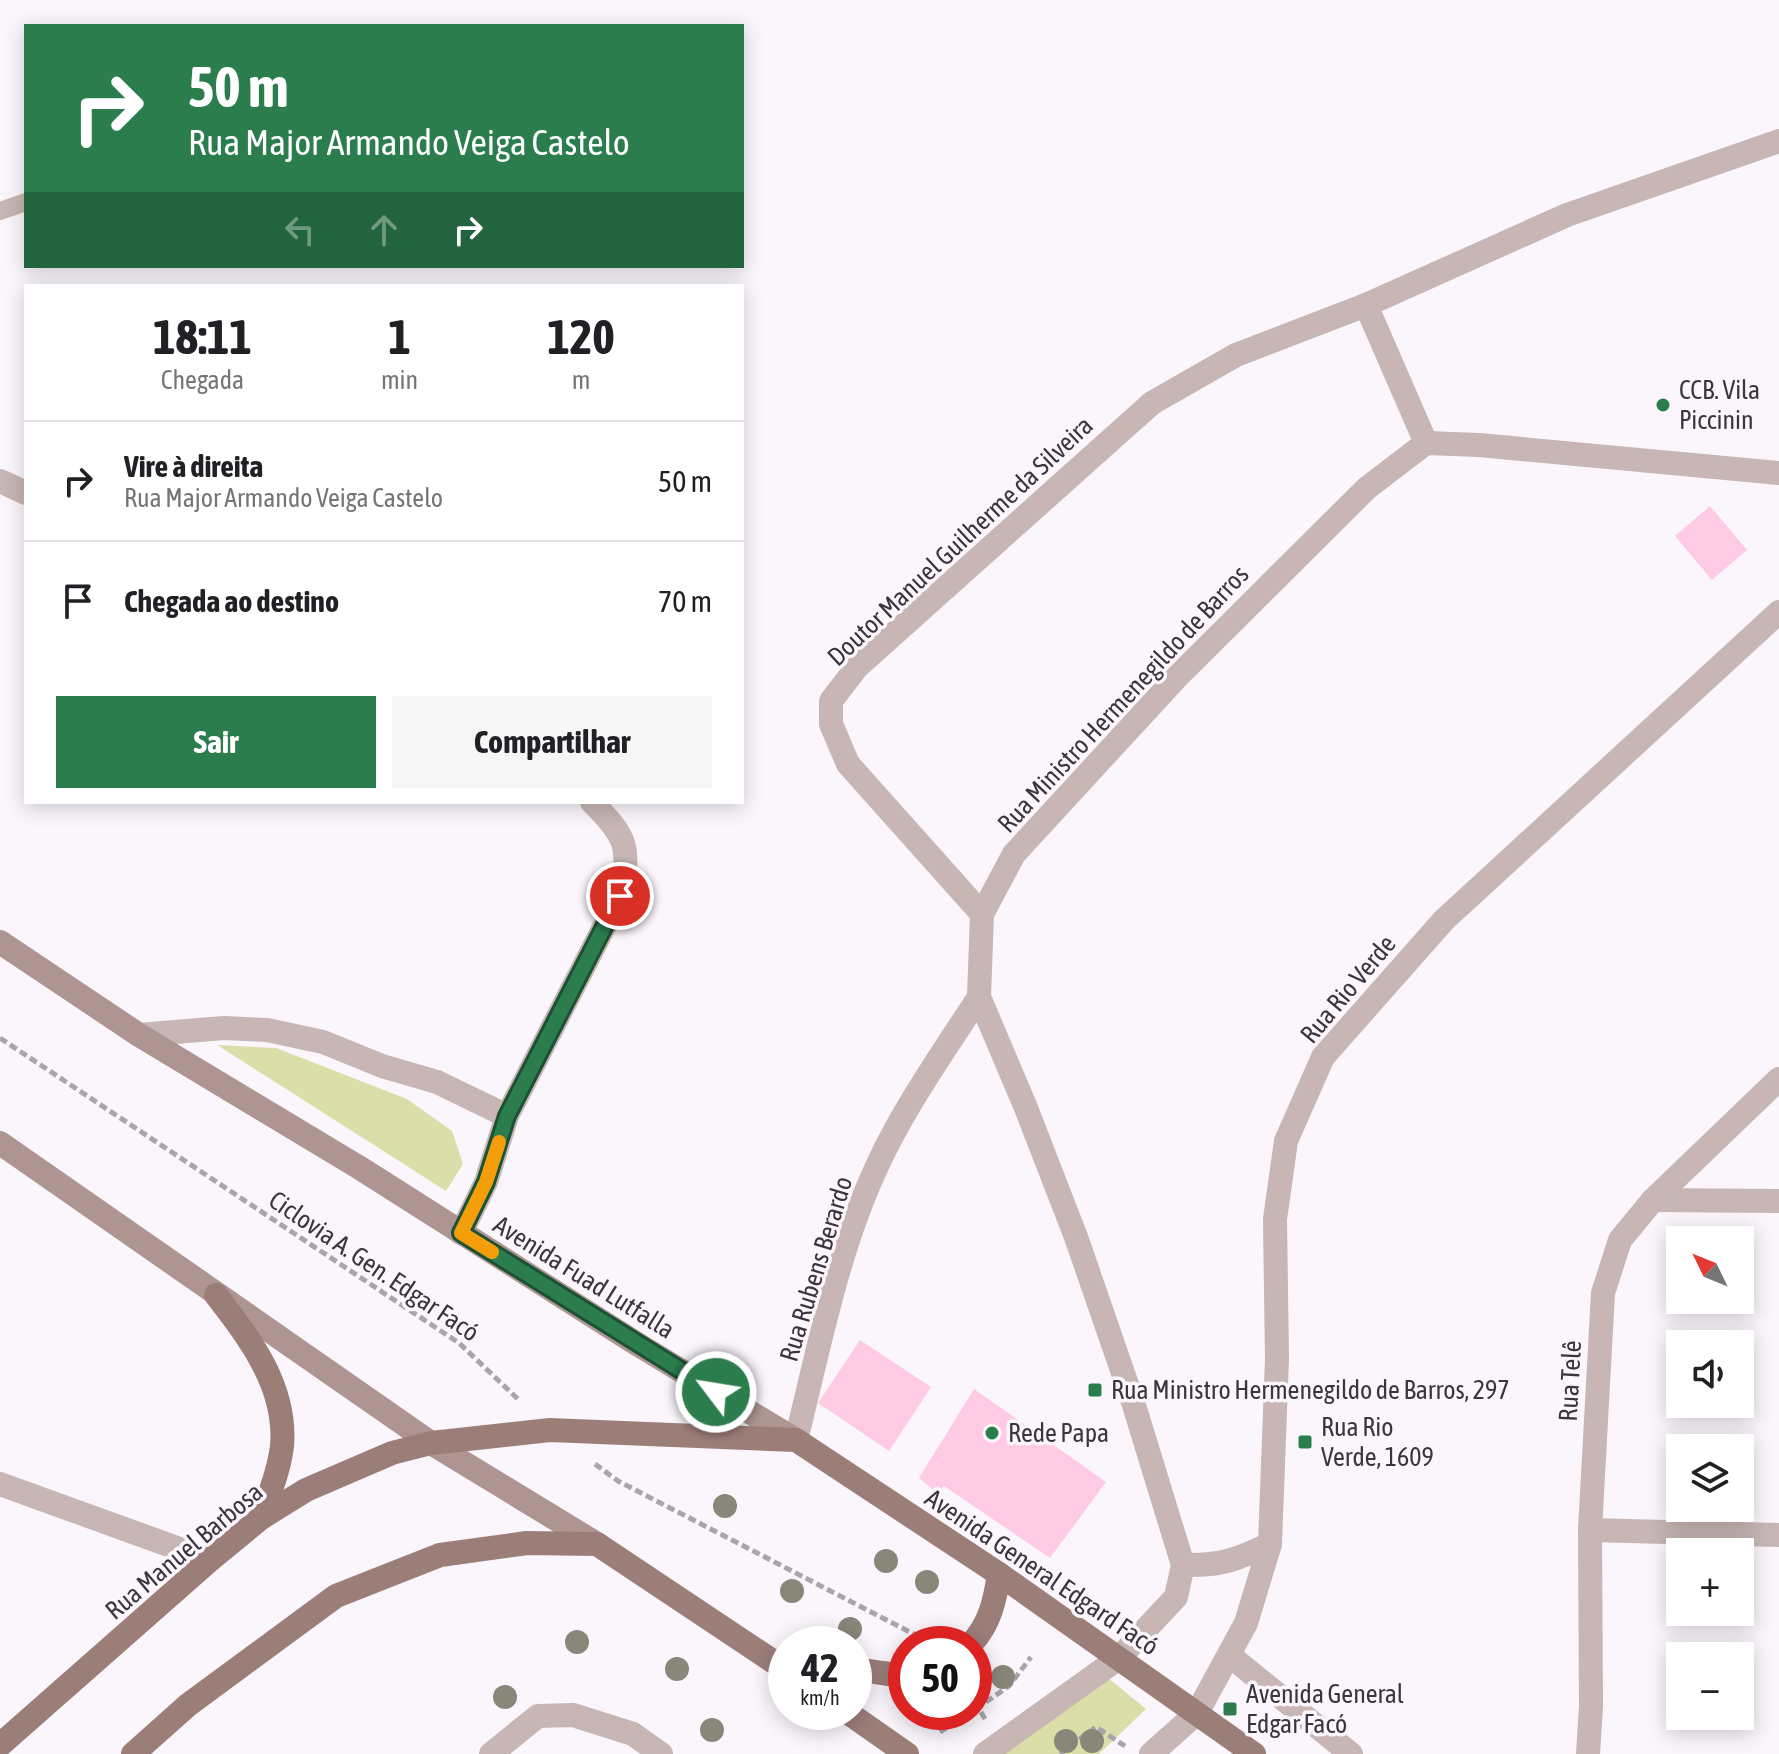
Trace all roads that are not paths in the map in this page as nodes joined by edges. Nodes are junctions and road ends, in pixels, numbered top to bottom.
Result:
1 (1779, 141) edge
2 (24, 203) edge
3 (0, 211) edge
4 (1366, 305) junction
5 (1426, 443) junction
6 (1779, 473) edge
7 (0, 481) edge
8 (24, 492) edge
9 (1779, 612) edge
10 (594, 804) edge
11 (982, 914) junction
12 (0, 942) edge
13 (979, 997) junction
14 (139, 1035) junction
15 (1779, 1079) edge
16 (507, 1116) junction
17 (0, 1143) edge
18 (1653, 1200) junction
19 (1779, 1201) edge
20 (461, 1233) junction
21 (216, 1295) junction
22 (796, 1440) junction
23 (431, 1443) junction
24 (0, 1484) edge
25 (261, 1518) junction
26 (1590, 1530) junction
27 (1779, 1535) edge
28 (597, 1544) junction
29 (1270, 1544) junction
30 (210, 1560) junction
31 (1183, 1565) junction
32 (999, 1574) junction
33 (984, 1626) edge
34 (750, 1645) junction
35 (768, 1649) edge
36 (1229, 1655) junction
37 (768, 1658) edge
38 (1119, 1658) junction
39 (1197, 1713) junction
40 (872, 1730) edge
41 (0, 1745) edge
42 (992, 1749) edge
43 (133, 1754) edge
44 (491, 1754) edge
45 (661, 1754) edge
46 (907, 1754) edge
47 (1151, 1754) edge
48 (1254, 1754) edge
49 (1351, 1754) edge
50 (1588, 1754) edge

1 - 4 street
2 - 3 lane
4 - 5 street
4 - 11 street, Doutor Manuel Guilherme da Silveira
5 - 6 street
5 - 11 street, Rua Ministro Hermenegildo de Barros
7 - 8 street
9 - 29 street, Rua Rio Verde
10 - 16 street
11 - 13 street, Rua Ministro Hermenegildo de Barros
12 - 14 main road, Avenida Fuad Lutfalla
13 - 22 street, Rua Rubens Berardo
13 - 31 street, Rua Ministro Hermenegildo de Barros
14 - 16 street
14 - 20 main road, Avenida Fuad Lutfalla
15 - 18 street, Rua Telê
16 - 20 street
17 - 21 main road
18 - 19 street
18 - 26 street, Rua Telê
20 - 22 main road, Avenida Fuad Lutfalla
21 - 23 main road
21 - 25 main road
22 - 23 main road, Rua Manuel Barbosa
22 - 32 main road, Avenida General Edgard Facó
23 - 25 main road, Rua Manuel Barbosa
23 - 28 main road
24 - 30 street
25 - 30 main road, Rua Manuel Barbosa
26 - 27 street
26 - 50 street, Rua Telê
28 - 34 main road
28 - 43 main road
29 - 31 street
29 - 36 street, Rua Rio Verde
30 - 41 main road, Rua Manuel Barbosa
31 - 38 street
32 - 33 main road
32 - 38 main road, Avenida General Edgard Facó
34 - 35 main road
34 - 37 main road
36 - 39 street, Rua Rio Verde
36 - 49 street
38 - 39 main road, Avenida General Edgard Facó
38 - 42 street
39 - 47 street, Rua Rio Verde
39 - 48 main road, Avenida General Edgard Facó
40 - 46 main road
44 - 45 street

